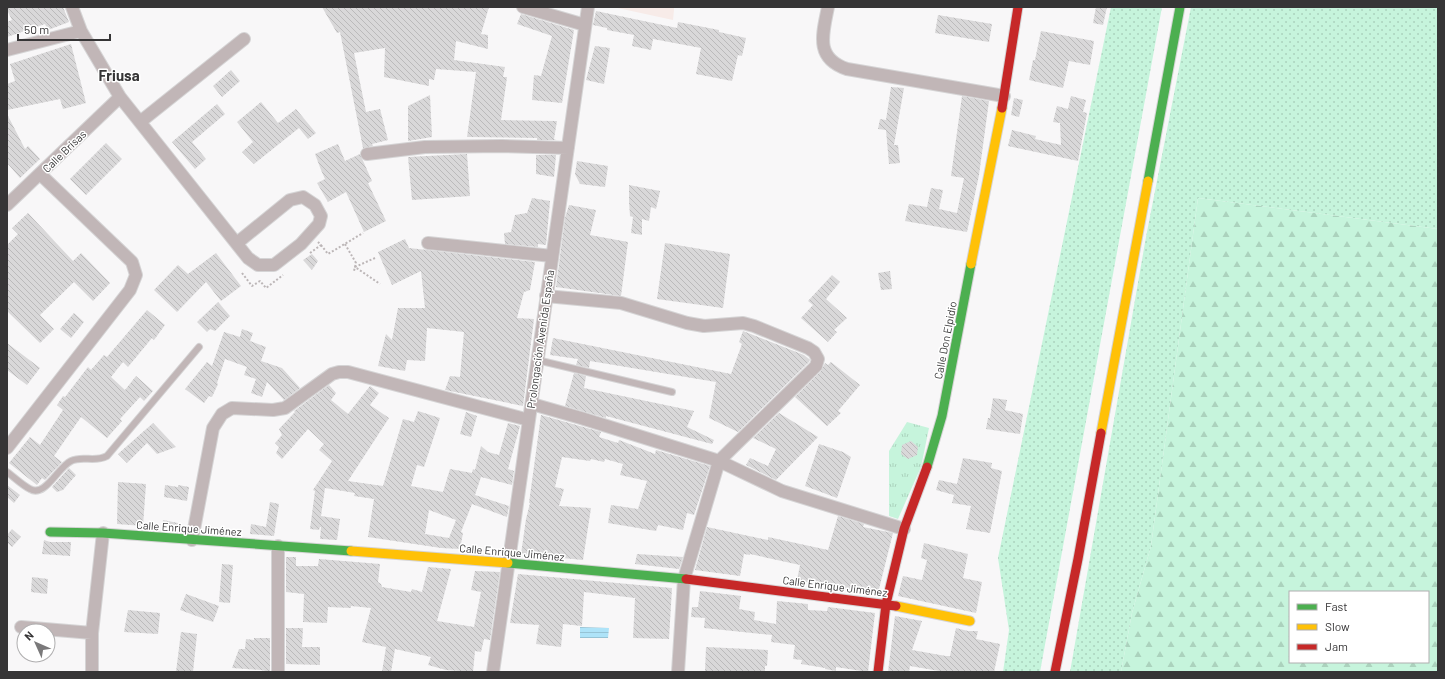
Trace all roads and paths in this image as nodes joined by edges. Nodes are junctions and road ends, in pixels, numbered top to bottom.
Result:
1 (72, 7) edge
2 (523, 7) edge
3 (588, 7) edge
4 (828, 7) edge
5 (1018, 7) edge
6 (1180, 7) edge
7 (585, 25) junction
8 (81, 32) junction
9 (244, 39) dead end
10 (7, 50) edge
11 (1004, 96) junction
12 (120, 97) junction
13 (140, 122) junction
14 (568, 148) junction
15 (367, 154) dead end
16 (40, 174) junction
17 (7, 205) edge
18 (362, 233) dead end
19 (428, 243) dead end
20 (237, 244) junction
21 (344, 244) junction
22 (321, 245) dead end
23 (552, 256) junction
24 (375, 258) dead end
25 (355, 266) junction
26 (354, 271) dead end
27 (380, 284) dead end
28 (546, 296) junction
29 (199, 347) dead end
30 (537, 360) junction
31 (672, 392) dead end
32 (532, 404) junction
33 (529, 420) junction
34 (7, 448) edge
35 (719, 461) junction
36 (7, 472) edge
37 (904, 529) junction
38 (50, 532) dead end
39 (103, 533) junction
40 (192, 540) junction
41 (278, 546) junction
42 (508, 563) junction
43 (684, 579) junction
44 (886, 604) junction
45 (970, 621) dead end
46 (56, 630) edge
47 (92, 633) junction
48 (92, 672) edge
49 (278, 672) edge
50 (493, 672) edge
51 (678, 672) edge
52 (878, 672) edge
53 (1055, 672) edge

1 - 8 street
2 - 7 street
3 - 7 street, Prolongación Avenida España
4 - 11 street
5 - 11 street, Calle Don Elpidio
6 - 53 street
7 - 14 street, Prolongación Avenida España
8 - 10 street
8 - 12 street
9 - 13 street
11 - 37 street, Calle Don Elpidio
12 - 13 street
12 - 16 street, Calle Brisas
13 - 20 street
14 - 15 street
14 - 23 street, Prolongación Avenida España
16 - 17 street, Calle Brisas
16 - 34 street
18 - 21 path
19 - 23 street
20 - 20 street
21 - 22 path
21 - 25 path
23 - 28 street, Prolongación Avenida España
24 - 25 path
25 - 26 path
25 - 27 path
28 - 30 street, Prolongación Avenida España
28 - 35 street
29 - 36 lane
30 - 31 lane
30 - 32 street, Prolongación Avenida España
32 - 33 street, Prolongación Avenida España
32 - 35 street
33 - 40 street
33 - 42 street, Prolongación Avenida España
35 - 37 street
35 - 43 street
37 - 44 street, Calle Don Elpidio
38 - 39 street, Calle Enrique Jiménez
39 - 40 street, Calle Enrique Jiménez
39 - 47 street
40 - 41 street, Calle Enrique Jiménez
41 - 42 street, Calle Enrique Jiménez
41 - 49 street
42 - 43 street, Calle Enrique Jiménez
42 - 50 street, Prolongación Avenida España
43 - 44 street, Calle Enrique Jiménez
43 - 51 street
44 - 45 street, Calle Enrique Jiménez
44 - 52 street, Calle Don Elpidio
46 - 47 street
47 - 48 street

